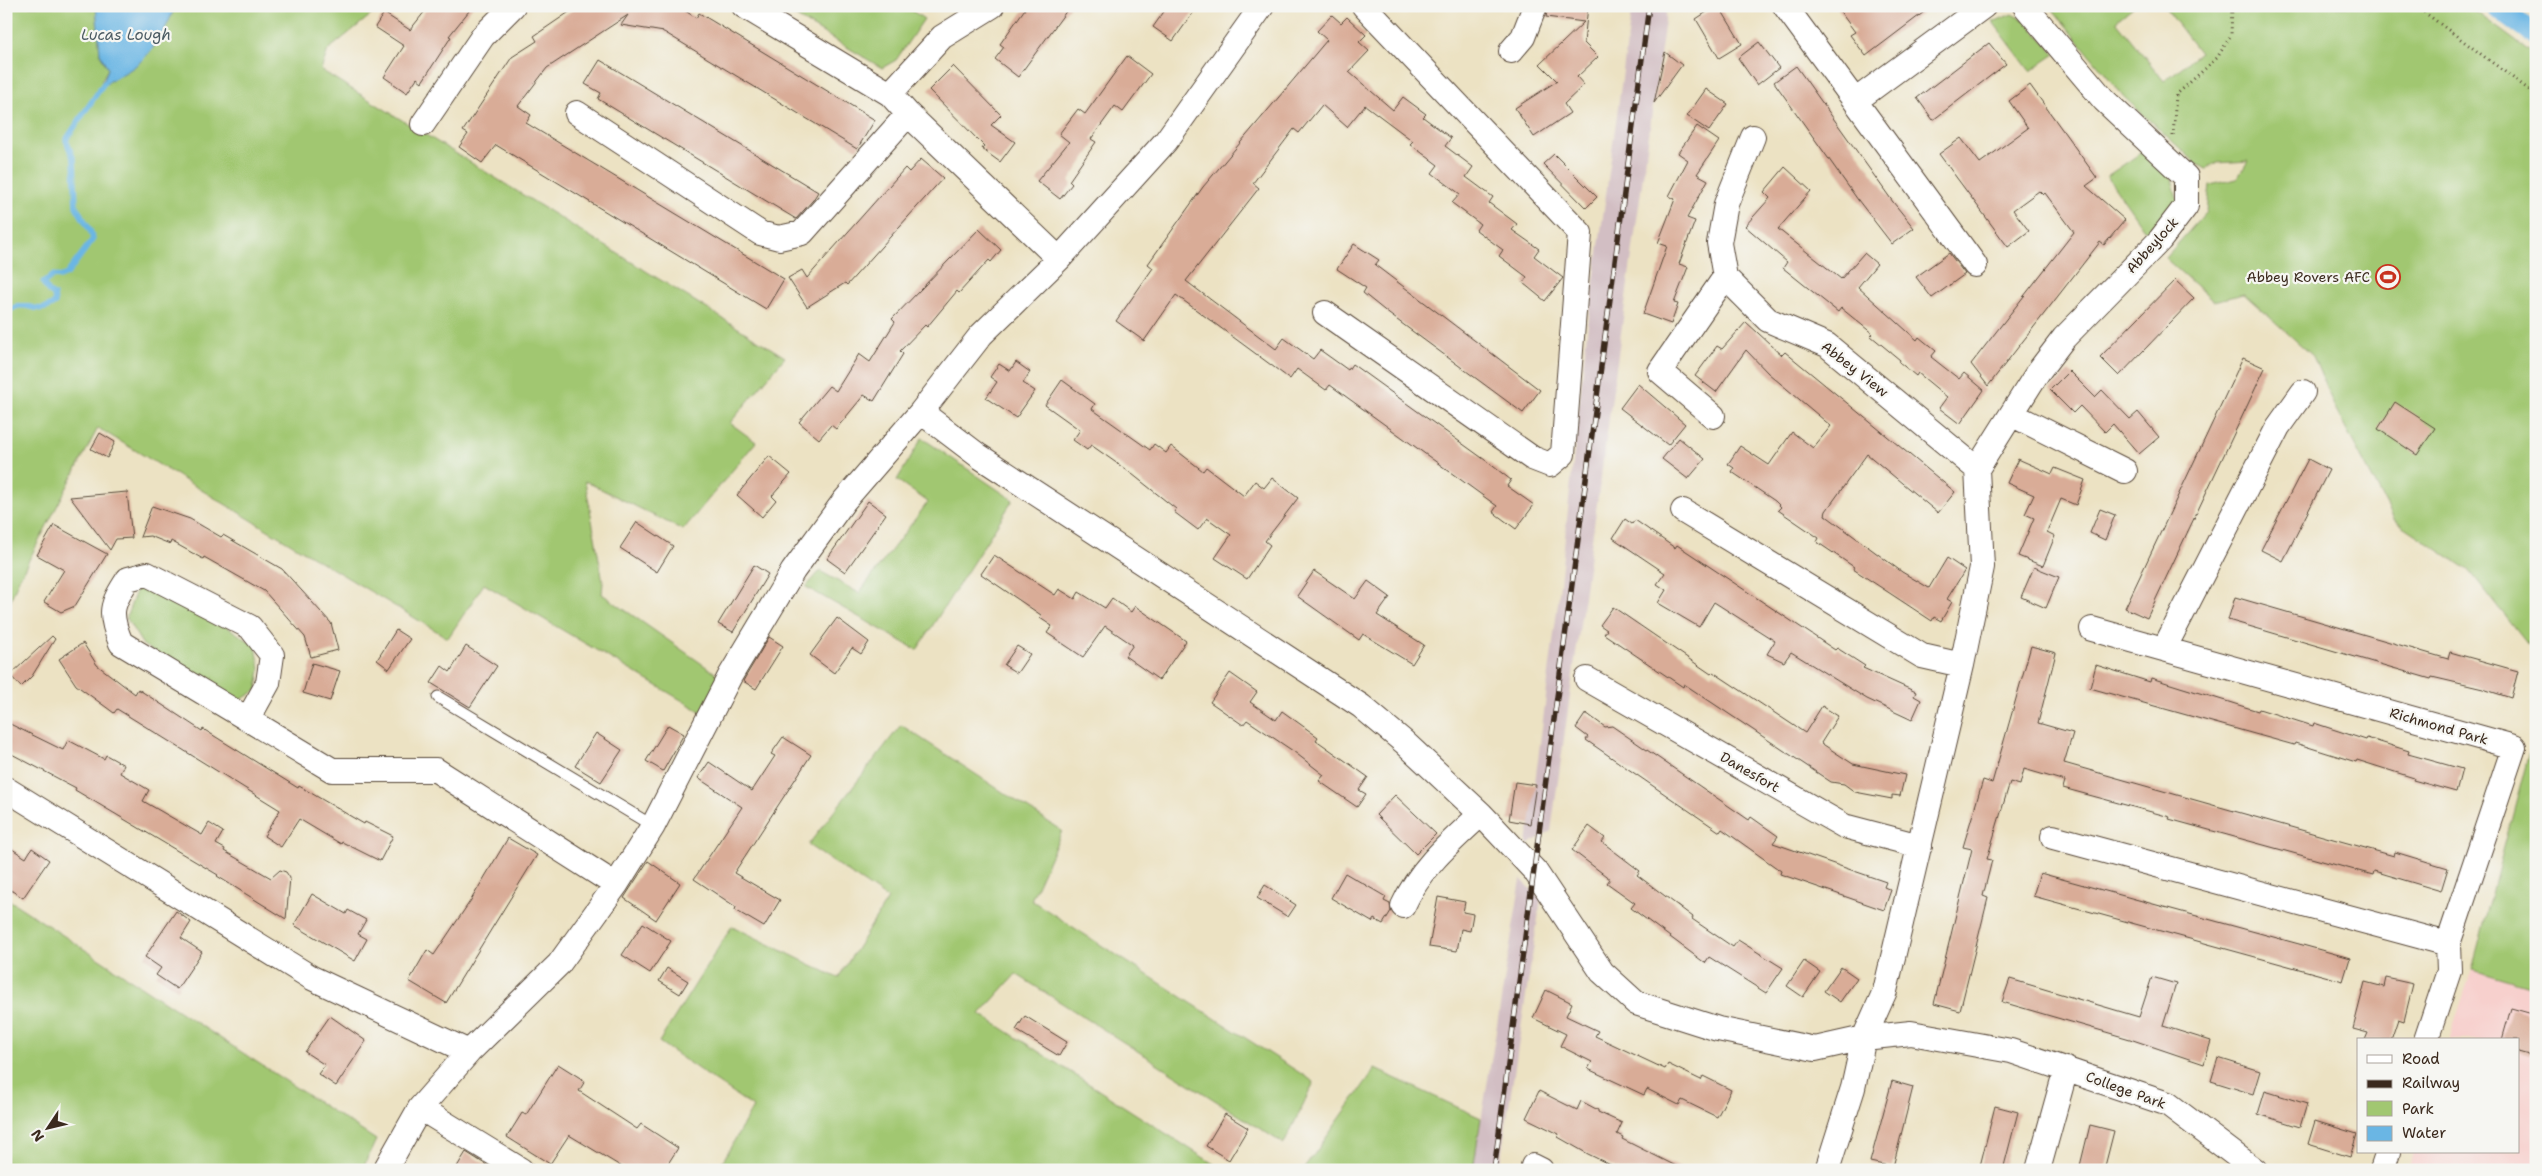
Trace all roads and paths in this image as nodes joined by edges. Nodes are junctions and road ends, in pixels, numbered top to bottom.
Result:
1 (513, 6) edge
2 (744, 6) edge
3 (992, 6) edge
4 (1262, 6) edge
5 (1364, 6) edge
6 (1535, 6) edge
7 (1785, 6) edge
8 (1984, 6) edge
9 (2026, 6) edge
10 (2232, 6) edge
11 (2416, 6) edge
12 (1511, 51) dead end
13 (890, 94) junction
14 (2536, 95) edge
15 (1855, 101) junction
16 (577, 113) dead end
17 (908, 114) junction
18 (422, 124) dead end
19 (1753, 137) dead end
20 (2172, 145) dead end
21 (1059, 259) junction
22 (1974, 265) dead end
23 (1725, 277) junction
24 (1325, 313) dead end
25 (2303, 392) dead end
26 (921, 412) junction
27 (2012, 415) junction
28 (1713, 416) dead end
29 (1976, 469) junction
30 (2125, 471) dead end
31 (1683, 511) dead end
32 (2092, 629) dead end
33 (2164, 649) junction
34 (1962, 665) junction
35 (1587, 679) dead end
36 (438, 696) dead end
37 (248, 720) junction
38 (6, 789) edge
39 (1481, 814) junction
40 (653, 826) junction
41 (2053, 837) dead end
42 (1920, 846) junction
43 (616, 886) junction
44 (1403, 906) dead end
45 (2448, 944) junction
46 (1864, 1038) junction
47 (2427, 1038) edge
48 (469, 1052) junction
49 (2066, 1069) junction
50 (420, 1108) junction
51 (2387, 1154) edge
52 (386, 1170) edge
53 (521, 1170) edge
54 (1827, 1170) edge
55 (2038, 1170) edge
56 (2254, 1170) edge
57 (2382, 1170) edge

1 - 18 street
2 - 13 street
3 - 13 street
4 - 21 street
5 - 24 street
6 - 12 street
7 - 15 street
8 - 15 street
9 - 27 street, Abbeylock
10 - 20 path
11 - 14 path
13 - 17 street
15 - 22 street
16 - 17 street
17 - 21 street
19 - 23 street
21 - 26 street
23 - 28 street
23 - 29 street, Abbey View
25 - 33 street
26 - 39 street, College Park
26 - 40 street
27 - 29 street, Abbeylock
27 - 30 street
29 - 34 street
31 - 34 street
32 - 33 street, Richmond Park
33 - 45 street, Richmond Park
34 - 42 street
35 - 42 street, Danesfort
36 - 40 lane
37 - 37 street
37 - 43 street
38 - 48 street
39 - 44 street
39 - 46 street, College Park
40 - 43 street
41 - 45 street
42 - 46 street
43 - 48 street
45 - 47 street, Richmond Park
46 - 49 street, College Park
46 - 54 street
48 - 50 street
49 - 55 street
49 - 56 street, College Park
50 - 52 street
50 - 53 street
51 - 57 street

